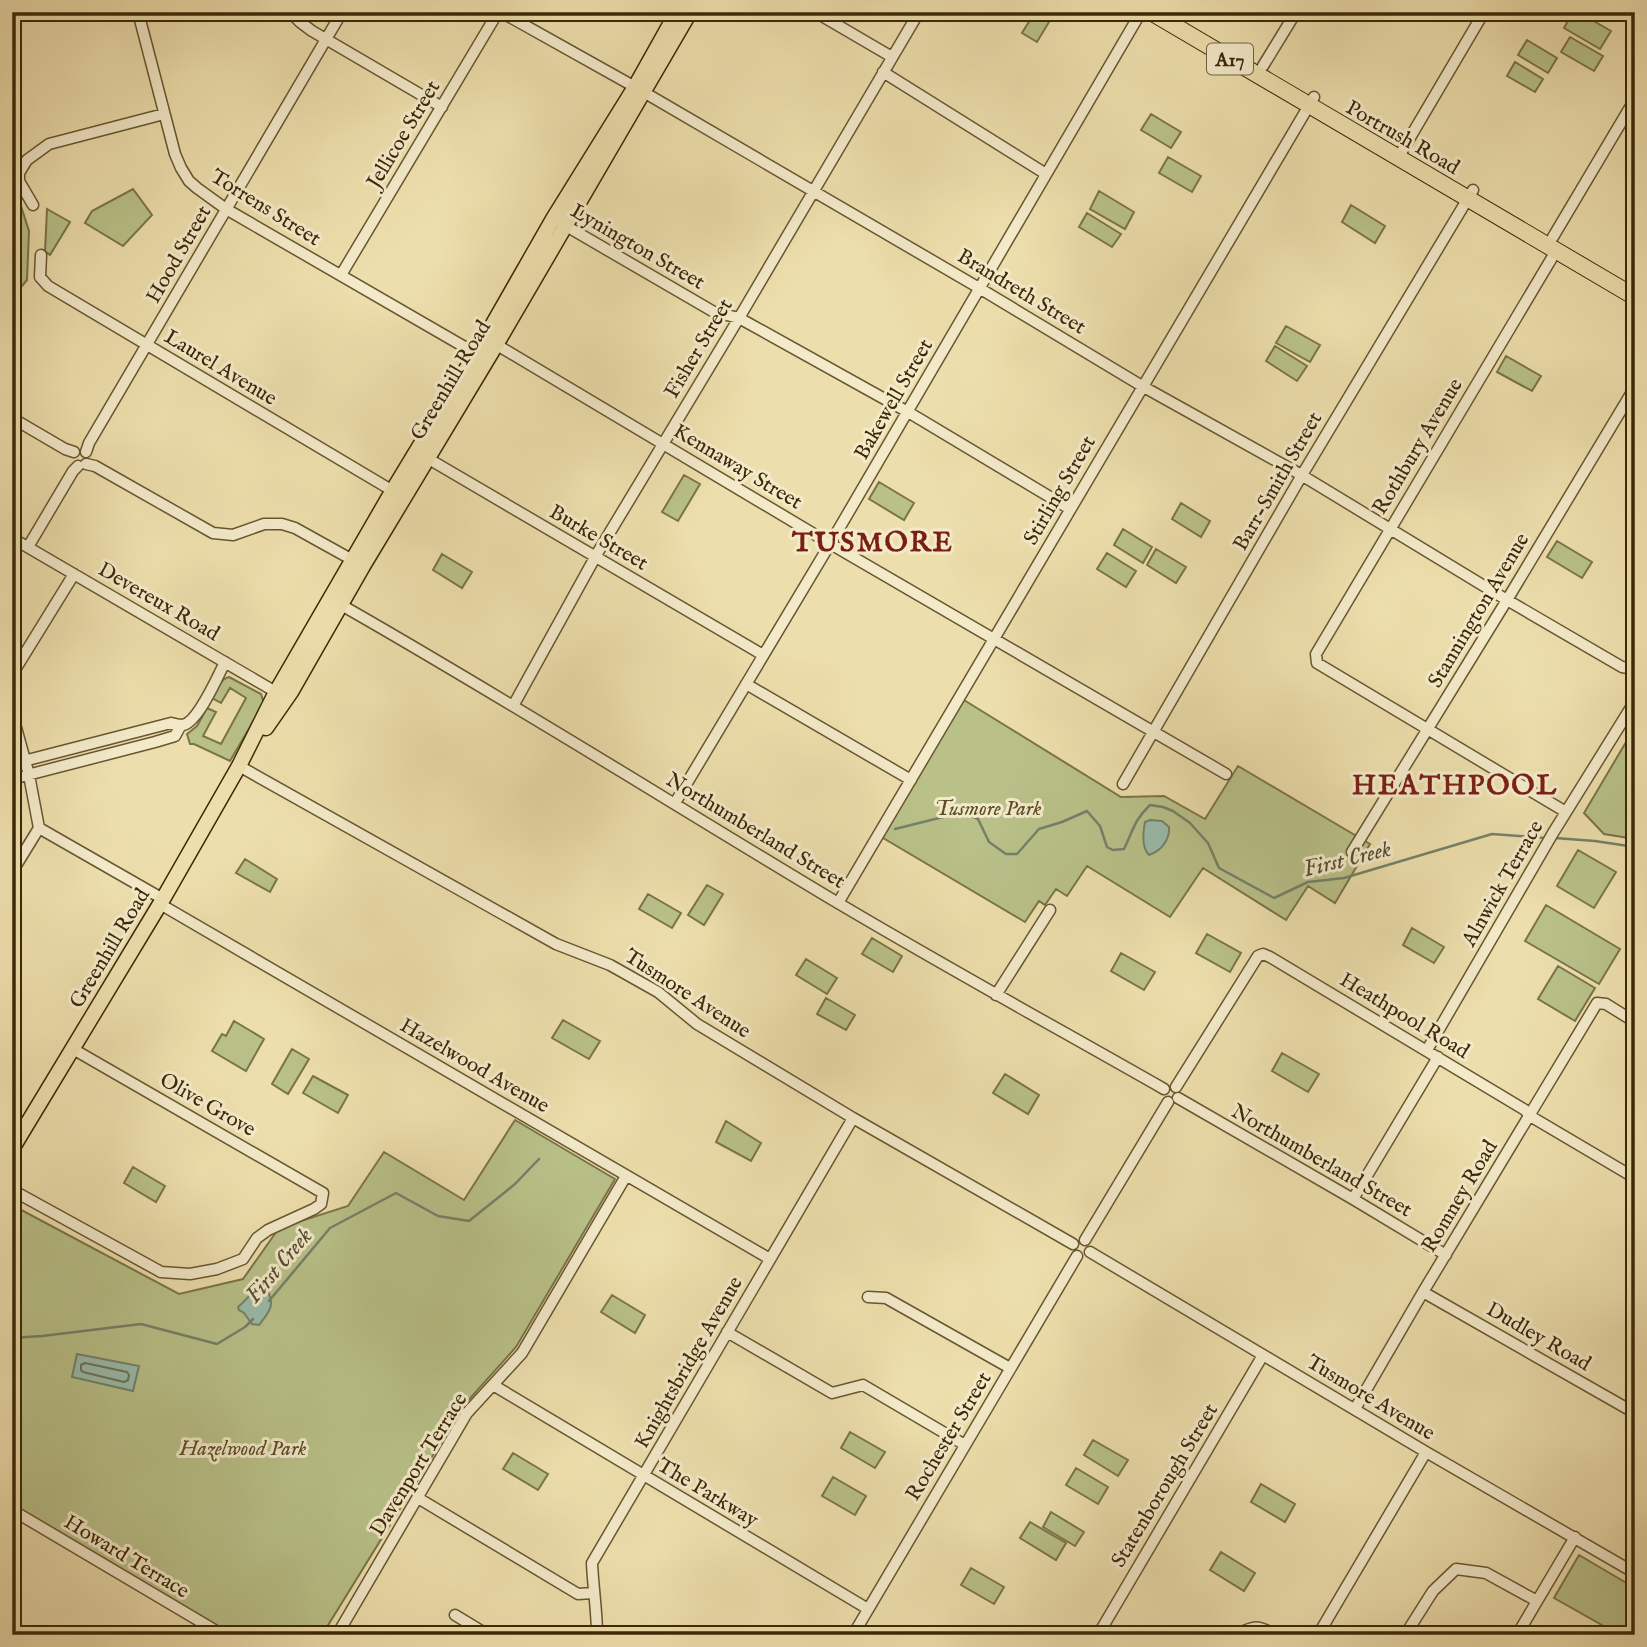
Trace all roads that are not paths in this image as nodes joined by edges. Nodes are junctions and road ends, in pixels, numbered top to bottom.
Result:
1 (138, 12) edge
2 (290, 12) edge
3 (342, 12) edge
4 (499, 12) edge
5 (677, 12) edge
6 (690, 12) edge
7 (815, 12) edge
8 (919, 12) edge
9 (1142, 12) edge
10 (1151, 12) edge
11 (1170, 12) edge
12 (1296, 12) edge
13 (1484, 12) edge
14 (326, 39) junction
15 (892, 57) junction
16 (1263, 66) junction
17 (883, 72) junction
18 (639, 89) junction
19 (1635, 99) edge
20 (1312, 101) junction
21 (442, 107) junction
22 (164, 114) junction
23 (1624, 117) junction
24 (1635, 124) edge
25 (1401, 154) junction
26 (1046, 174) junction
27 (813, 191) junction
28 (1470, 194) junction
29 (33, 205) dead end
30 (226, 209) junction
31 (559, 222) junction
32 (1555, 244) junction
33 (41, 255) dead end
34 (341, 275) junction
35 (1635, 286) edge
36 (981, 288) junction
37 (1635, 297) edge
38 (739, 318) junction
39 (490, 341) junction
40 (147, 345) junction
41 (475, 353) junction
42 (1142, 386) junction
43 (1635, 387) edge
44 (908, 412) junction
45 (12, 418) edge
46 (663, 444) junction
47 (422, 455) junction
48 (80, 458) junction
49 (1302, 475) junction
50 (398, 494) junction
51 (1070, 509) junction
52 (1390, 529) junction
53 (12, 538) edge
54 (830, 544) junction
55 (28, 547) junction
56 (595, 558) junction
57 (358, 563) junction
58 (74, 574) junction
59 (1507, 600) junction
60 (335, 602) junction
61 (994, 638) junction
62 (763, 655) junction
63 (225, 662) junction
64 (1635, 669) edge
65 (12, 677) edge
66 (746, 684) junction
67 (281, 695) junction
68 (1635, 701) edge
69 (513, 706) junction
70 (12, 713) edge
71 (181, 725) junction
72 (1428, 730) junction
73 (1153, 731) junction
74 (139, 732) junction
75 (143, 746) junction
76 (26, 760) junction
77 (12, 764) edge
78 (239, 766) junction
79 (1226, 774) dead end
80 (29, 775) junction
81 (12, 779) edge
82 (911, 780) junction
83 (1123, 784) dead end
84 (675, 803) junction
85 (1566, 812) junction
86 (38, 828) junction
87 (1352, 852) dead end
88 (12, 872) edge
89 (162, 902) junction
90 (838, 903) junction
91 (1050, 910) dead end
92 (996, 995) junction
93 (1635, 1021) edge
94 (74, 1049) junction
95 (1427, 1050) junction
96 (1438, 1057) junction
97 (1171, 1094) junction
98 (1530, 1116) junction
99 (853, 1118) junction
100 (12, 1149) edge
101 (626, 1176) junction
102 (1635, 1178) edge
103 (12, 1190) edge
104 (1353, 1199) junction
105 (1085, 1240) junction
106 (1073, 1244) junction
107 (1090, 1252) junction
108 (1446, 1255) junction
109 (1077, 1256) junction
110 (770, 1259) junction
111 (1423, 1292) junction
112 (868, 1297) dead end
113 (727, 1332) junction
114 (1263, 1355) junction
115 (1010, 1368) junction
116 (493, 1385) junction
117 (1355, 1409) junction
118 (1635, 1413) edge
119 (965, 1444) junction
120 (1426, 1452) junction
121 (643, 1476) junction
122 (418, 1498) junction
123 (12, 1510) edge
124 (1575, 1537) junction
125 (1635, 1573) edge
126 (593, 1593) junction
127 (1537, 1601) junction
128 (868, 1609) junction
129 (455, 1615) dead end
130 (1407, 1632) dead end
131 (219, 1634) edge
132 (337, 1635) edge
133 (488, 1635) edge
134 (597, 1635) edge
135 (853, 1635) edge
136 (1098, 1635) edge
137 (1235, 1635) edge
138 (1275, 1635) edge
139 (1318, 1635) edge
140 (1517, 1635) edge

1 - 22 street, Torrens Street
2 - 14 street
3 - 14 street, Hood Street
4 - 18 street, Brandreth Street
4 - 21 street, Jellicoe Street
5 - 18 main road, Greenhill Road
6 - 18 main road, Greenhill Road
7 - 15 street
8 - 15 street, Fisher Street
9 - 26 street, Bakewell Street
10 - 20 highway, Portrush Road / A17
11 - 16 highway, Portrush Road / A17
12 - 16 street
13 - 25 street
14 - 21 street
14 - 30 street, Hood Street
15 - 17 street, Fisher Street
16 - 20 highway, Portrush Road / A17
17 - 26 street
17 - 27 street, Fisher Street
18 - 27 street, Brandreth Street
18 - 31 main road, Greenhill Road
19 - 23 street, Rothbury Avenue
20 - 25 highway, Portrush Road / A17
20 - 42 street, Stirling Street
21 - 34 street, Jellicoe Street
22 - 29 street
22 - 30 street, Torrens Street
23 - 24 street
23 - 32 street, Rothbury Avenue
25 - 28 highway, Portrush Road / A17
26 - 36 street, Bakewell Street
27 - 36 street, Brandreth Street
27 - 38 street, Fisher Street
28 - 32 highway, Portrush Road / A17
28 - 49 street, Barr-Smith Street
30 - 34 street, Torrens Street
30 - 40 street, Hood Street
31 - 38 street, Lynington Street
31 - 39 main road, Greenhill Road
32 - 35 highway, Portrush Road / A17
32 - 37 highway, Portrush Road / A17
32 - 52 street, Rothbury Avenue
33 - 40 street, Laurel Avenue
34 - 41 street, Torrens Street
36 - 42 street, Brandreth Street
36 - 44 street, Bakewell Street
38 - 44 street, Lynington Street
38 - 46 street, Fisher Street
39 - 41 main road, Greenhill Road
39 - 46 street, Kennaway Street
39 - 47 main road, Greenhill Road
40 - 48 street, Hood Street
40 - 50 street, Laurel Avenue
41 - 47 main road, Greenhill Road
42 - 49 street, Brandreth Street
42 - 51 street, Stirling Street
43 - 59 street, Stannington Avenue
44 - 51 street, Lynington Street
44 - 54 street, Bakewell Street
45 - 48 street
46 - 54 street, Kennaway Street
46 - 56 street, Fisher Street
47 - 50 main road, Greenhill Road
47 - 56 street, Burke Street
48 - 55 street, Hood Street
48 - 57 street
49 - 52 street, Brandreth Street
49 - 73 street, Barr-Smith Street
50 - 57 main road, Greenhill Road
51 - 61 street, Stirling Street
52 - 59 street, Brandreth Street
52 - 72 street, Rothbury Avenue
53 - 55 street, Devereux Road
54 - 61 street, Kennaway Street
54 - 62 street, Bakewell Street
55 - 58 street, Devereux Road
56 - 62 street, Burke Street
56 - 69 street, Fisher Street
57 - 60 main road, Greenhill Road
58 - 63 street, Devereux Road
58 - 65 street
59 - 64 street, Brandreth Street
59 - 72 street, Stannington Avenue
60 - 67 main road, Greenhill Road
60 - 69 street, Northumberland Street
61 - 73 street, Kennaway Street
61 - 82 street, Stirling Street
62 - 66 street, Bakewell Street
63 - 67 street, Devereux Road
63 - 71 street
66 - 82 street
66 - 84 street, Bakewell Street
67 - 78 main road, Greenhill Road
68 - 85 street, Alnwick Terrace
69 - 84 street, Northumberland Street
70 - 76 street
71 - 74 street
71 - 75 street
72 - 85 street
72 - 87 street, Stannington Avenue
73 - 79 street, Kennaway Street
73 - 83 street, Barr-Smith Street
74 - 75 street
74 - 76 street
75 - 80 street
76 - 77 street
76 - 80 street
78 - 89 main road, Greenhill Road
78 - 99 street, Tusmore Avenue
80 - 81 street
80 - 86 street
82 - 90 street, Stirling Street
84 - 90 street, Northumberland Street
85 - 95 street, Alnwick Terrace
86 - 88 street
86 - 89 street, Hazelwood Avenue
89 - 94 main road, Greenhill Road
89 - 101 street, Hazelwood Avenue
90 - 92 street, Northumberland Street
91 - 92 street
92 - 97 street, Northumberland Street
93 - 98 street, Romney Road
94 - 100 main road, Greenhill Road
94 - 103 street, Olive Grove
95 - 96 street, Heathpool Road
95 - 97 street, Heathpool Road
96 - 98 street, Heathpool Road
96 - 104 street
97 - 104 street, Northumberland Street
97 - 105 street
98 - 102 street, Heathpool Road
98 - 108 street, Romney Road
99 - 106 street, Tusmore Avenue
99 - 110 street, Knightsbridge Avenue
101 - 110 street, Hazelwood Avenue
101 - 116 street, Davenport Terrace
104 - 108 street, Northumberland Street
105 - 106 street
105 - 107 street
106 - 109 street
107 - 109 street
107 - 114 street, Tusmore Avenue
108 - 111 street, Romney Road
109 - 115 street, Rochester Street
110 - 113 street, Knightsbridge Avenue
111 - 117 street, Romney Road
111 - 118 street, Dudley Road
112 - 115 street
113 - 119 street
113 - 121 street, Knightsbridge Avenue
114 - 117 street, Tusmore Avenue
114 - 136 street, Statenborough Street
115 - 119 street, Rochester Street
116 - 121 street, The Parkway
116 - 122 street, Davenport Terrace
117 - 120 street, Tusmore Avenue
119 - 128 street, Rochester Street
120 - 124 street, Tusmore Avenue
120 - 139 street
121 - 126 street, Knightsbridge Avenue
121 - 128 street, The Parkway
122 - 126 street
122 - 132 street, Davenport Terrace
123 - 131 street, Howard Terrace
124 - 125 street, Tusmore Avenue
124 - 127 street
126 - 134 street, Knightsbridge Avenue
127 - 130 street
127 - 140 street
128 - 135 street, Rochester Street
129 - 133 street
137 - 138 street

